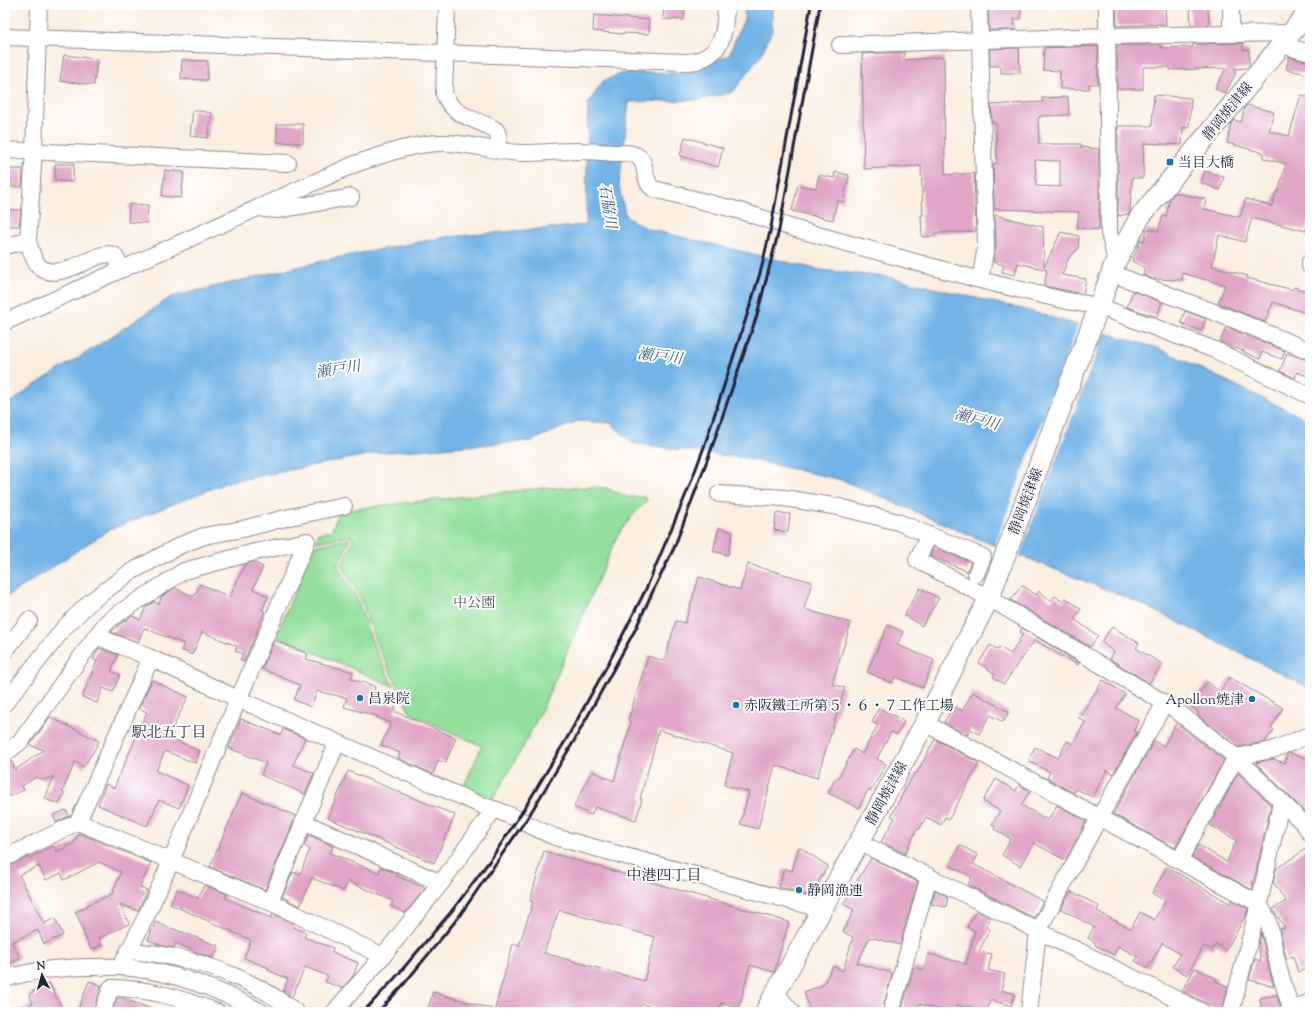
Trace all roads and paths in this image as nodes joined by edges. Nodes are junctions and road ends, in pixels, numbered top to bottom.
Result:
1 (39, 5) edge
2 (446, 5) edge
3 (726, 5) edge
4 (979, 5) edge
5 (1107, 5) edge
6 (1231, 5) edge
7 (1310, 10) edge
8 (1231, 34) junction
9 (1107, 36) junction
10 (5, 37) edge
11 (38, 38) junction
12 (1286, 39) junction
13 (980, 41) junction
14 (840, 45) dead end
15 (445, 53) junction
16 (1310, 53) edge
17 (497, 149) junction
18 (5, 150) edge
19 (34, 151) junction
20 (288, 163) dead end
21 (351, 197) dead end
22 (256, 209) junction
23 (28, 241) junction
24 (5, 246) edge
25 (1310, 262) edge
26 (1310, 266) edge
27 (1113, 267) junction
28 (123, 269) junction
29 (980, 280) junction
30 (1096, 311) junction
31 (5, 322) edge
32 (1310, 351) edge
33 (1310, 396) edge
34 (719, 494) dead end
35 (344, 506) dead end
36 (929, 535) junction
37 (976, 574) dead end
38 (991, 592) junction
39 (96, 636) junction
40 (5, 637) edge
41 (5, 651) edge
42 (151, 658) junction
43 (238, 699) junction
44 (5, 703) edge
45 (1165, 703) junction
46 (924, 722) junction
47 (1310, 735) edge
48 (337, 743) junction
49 (5, 754) edge
50 (1236, 757) junction
51 (1281, 803) junction
52 (494, 809) junction
53 (1099, 818) junction
54 (78, 822) junction
55 (303, 822) junction
56 (1310, 833) edge
57 (859, 842) junction
58 (5, 858) edge
59 (171, 861) junction
60 (1179, 861) junction
61 (929, 876) junction
62 (441, 883) junction
63 (270, 902) junction
64 (1259, 904) junction
65 (822, 909) junction
66 (1038, 930) junction
67 (129, 951) junction
68 (383, 956) junction
69 (120, 967) junction
70 (5, 979) edge
71 (775, 992) junction
72 (1310, 1002) edge
73 (102, 1012) edge
74 (217, 1012) edge
75 (261, 1012) edge
76 (296, 1012) edge
77 (334, 1012) edge
78 (764, 1012) edge
79 (792, 1012) edge
80 (891, 1012) edge
81 (1029, 1012) edge
82 (1202, 1012) edge
83 (1231, 1012) edge
84 (1290, 1012) edge

1 - 11 street
2 - 15 street
3 - 15 street
4 - 13 street
5 - 9 street
6 - 8 street
7 - 12 main road, 静岡焼津線
8 - 9 street
8 - 12 street
9 - 13 street
9 - 27 street
10 - 11 street
11 - 15 street
11 - 19 street
12 - 16 street
12 - 27 main road, 静岡焼津線
13 - 14 street
13 - 29 street
15 - 17 street
17 - 22 street
17 - 29 street
18 - 19 street
19 - 20 street
19 - 23 street
21 - 22 street
22 - 28 street
23 - 24 street
23 - 28 street
25 - 26 street
27 - 30 main road, 静岡焼津線
27 - 32 street
28 - 31 street
29 - 30 street
30 - 33 street
30 - 38 main road, 静岡焼津線
34 - 36 street
35 - 44 street
36 - 37 street
36 - 38 street
38 - 45 street
38 - 46 main road, 静岡焼津線
39 - 42 street
39 - 43 street
39 - 49 street
40 - 41 street
42 - 43 street
42 - 54 street
43 - 48 street
43 - 59 street
45 - 50 street
45 - 53 street
46 - 53 street
46 - 57 main road, 静岡焼津線
47 - 50 street
48 - 52 street
48 - 55 street
50 - 51 street
50 - 60 street
51 - 56 street
51 - 64 street
52 - 62 street
52 - 65 street
53 - 60 street
53 - 66 street
54 - 58 street
54 - 59 street
55 - 62 street
55 - 63 street
57 - 61 street
57 - 65 main road, 静岡焼津線
59 - 63 street
59 - 67 street
60 - 64 street
61 - 66 street
61 - 80 street
62 - 68 street
63 - 68 street
64 - 83 street
64 - 84 street
65 - 71 main road, 静岡焼津線
66 - 81 street
66 - 82 street
67 - 69 street
67 - 76 street
68 - 77 street
69 - 70 street
69 - 75 street
71 - 78 main road, 静岡焼津線
71 - 79 street
72 - 84 street
73 - 74 street

